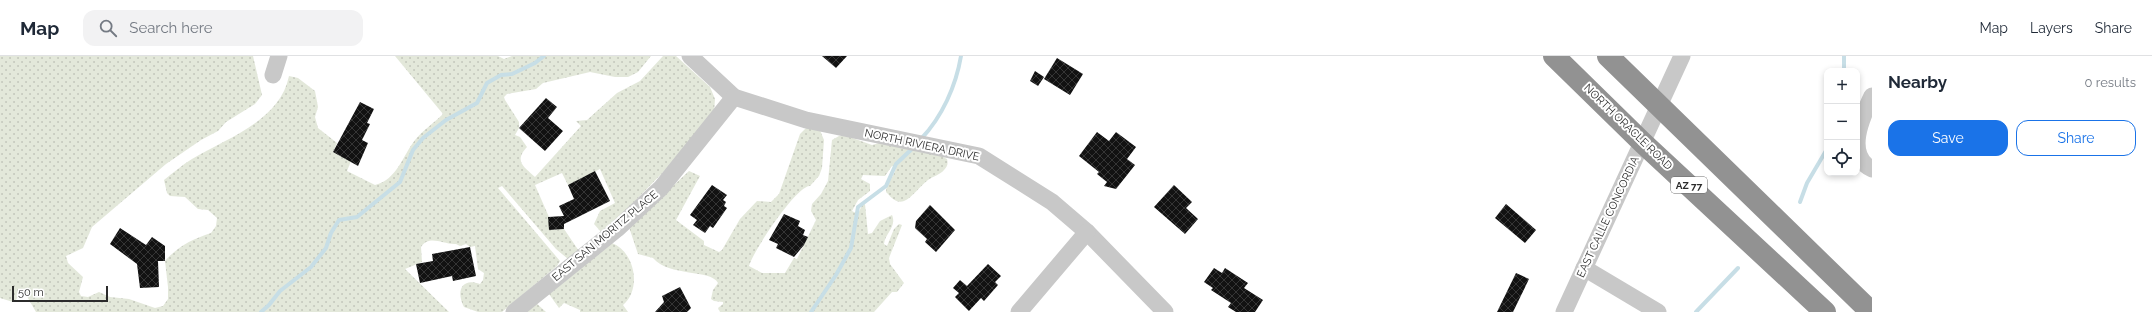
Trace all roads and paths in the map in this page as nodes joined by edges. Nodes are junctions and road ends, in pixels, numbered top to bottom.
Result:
1 (278, 56) edge
2 (690, 56) edge
3 (1554, 56) edge
4 (1608, 56) edge
5 (1682, 56) edge
6 (273, 75) dead end
7 (1872, 96) edge
8 (734, 97) junction
9 (1659, 105) junction
10 (1643, 143) junction
11 (1872, 169) edge
12 (1087, 232) junction
13 (1584, 268) junction
14 (514, 312) edge
15 (1020, 312) edge
16 (1165, 312) edge
17 (1564, 312) edge
18 (1658, 312) edge
19 (1825, 312) edge
20 (1871, 312) edge

1 - 6 street
2 - 8 street, NORTH RIVIERA DRIVE
3 - 10 highway, NORTH ORACLE ROAD / AZ 77
4 - 9 highway
5 - 9 street, EAST CALLE CONCORDIA
7 - 11 street
8 - 12 street, NORTH RIVIERA DRIVE
8 - 14 street, EAST SAN MORITZ PLACE
9 - 10 street, EAST CALLE CONCORDIA
9 - 20 highway
10 - 13 street, EAST CALLE CONCORDIA
10 - 19 highway, NORTH ORACLE ROAD / AZ 77
12 - 15 street
12 - 16 street, NORTH RIVIERA DRIVE
13 - 17 street, EAST CALLE CONCORDIA
13 - 18 street

